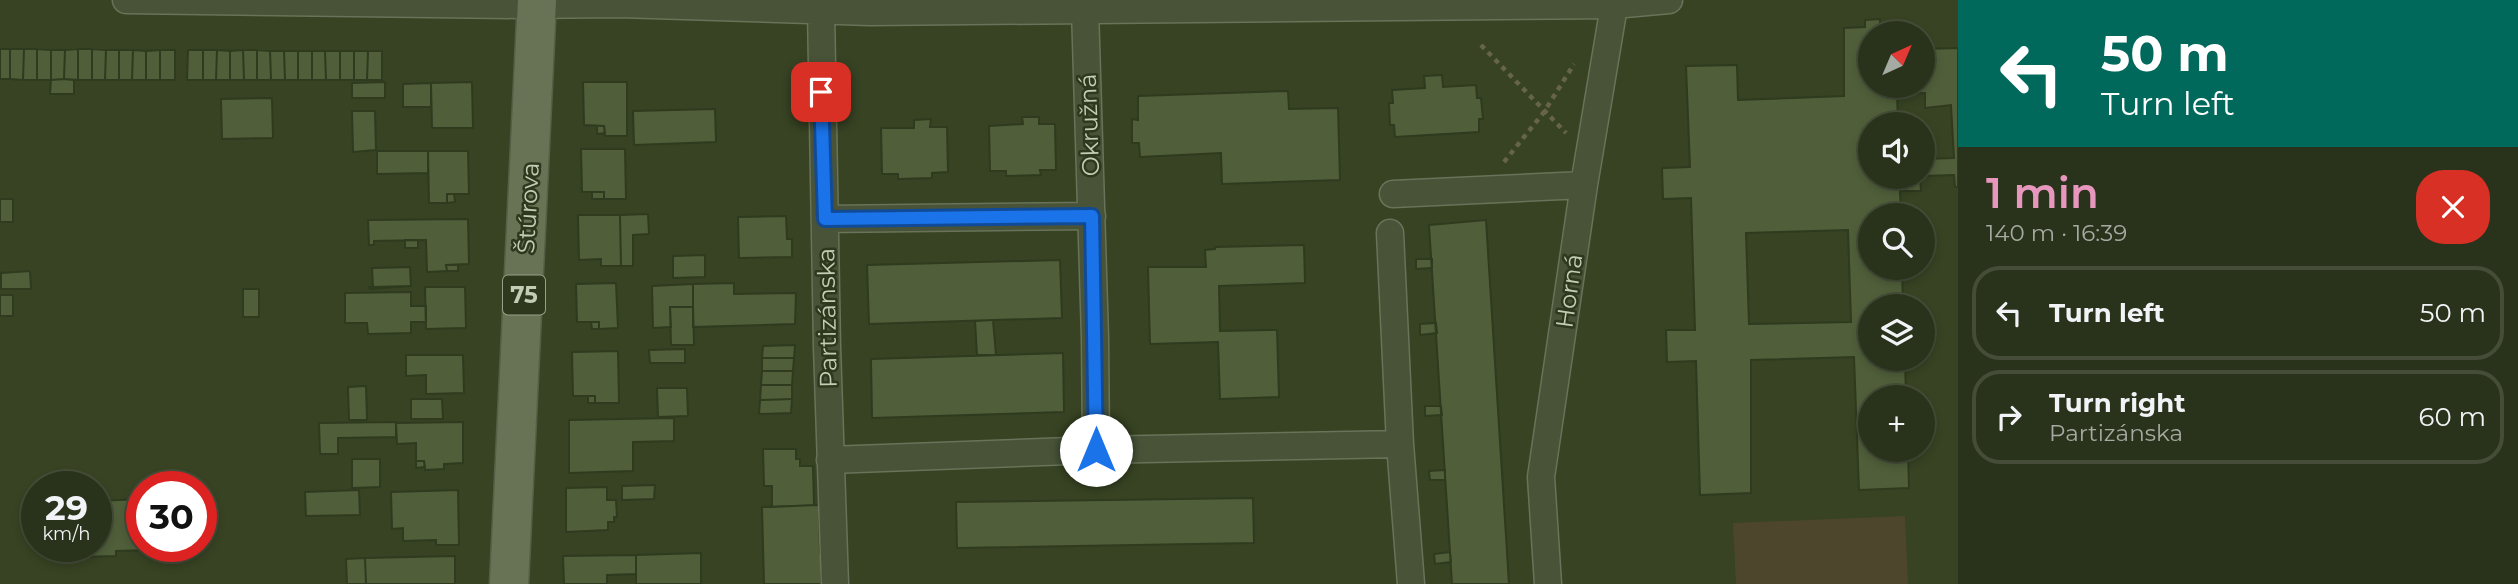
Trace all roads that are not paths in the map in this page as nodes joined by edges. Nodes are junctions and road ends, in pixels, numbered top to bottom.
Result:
1 (125, 0) edge
2 (1669, 0) edge
3 (537, 3) edge
4 (1615, 3) edge
5 (869, 6) edge
6 (1085, 9) junction
7 (821, 10) junction
8 (1584, 186) junction
9 (1393, 194) dead end
10 (1092, 216) junction
11 (825, 219) junction
12 (1390, 233) dead end
13 (1400, 444) junction
14 (1096, 450) junction
15 (830, 460) junction
16 (509, 584) edge
17 (835, 584) edge
18 (1411, 584) edge
19 (1548, 584) edge

1 - 3 street
2 - 4 street
3 - 7 street
3 - 16 main road, Štúrova / 75
4 - 6 street
4 - 8 street, Horná
5 - 6 street
5 - 7 street
6 - 10 street, Okružná
7 - 11 street, Partizánska
8 - 9 street
8 - 19 street, Horná
10 - 11 street
10 - 14 street, Okružná
11 - 15 street, Partizánska
12 - 13 street
13 - 14 street
13 - 18 street
14 - 15 street
15 - 17 street, Partizánska

